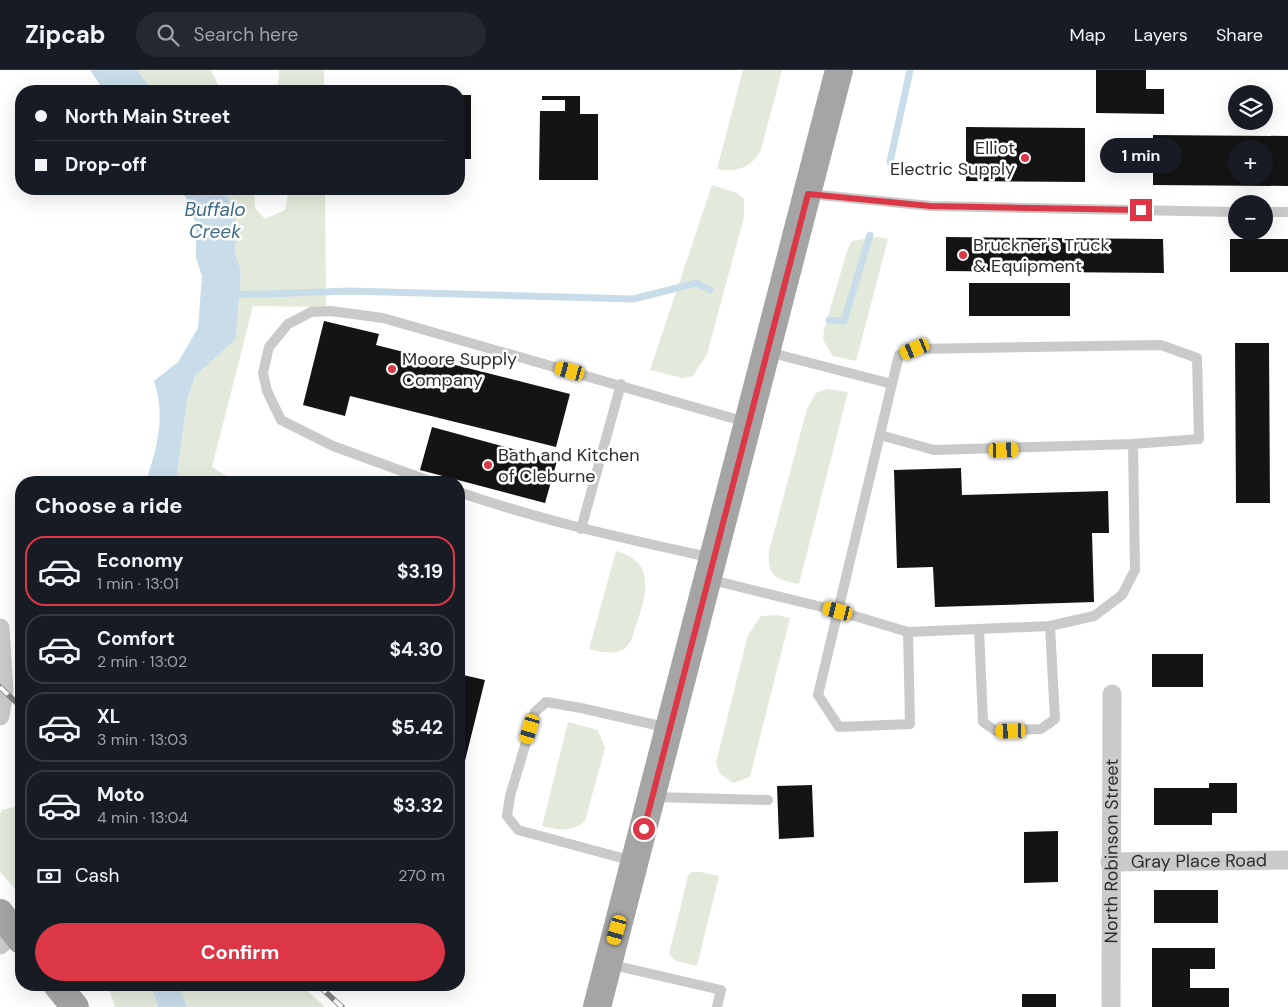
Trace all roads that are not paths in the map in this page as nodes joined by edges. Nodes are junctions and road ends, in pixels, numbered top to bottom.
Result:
1 (839, 70) edge
2 (808, 194) junction
3 (1228, 212) edge
4 (1273, 212) edge
5 (1288, 212) edge
6 (767, 352) junction
7 (621, 384) junction
8 (892, 384) junction
9 (749, 422) junction
10 (880, 435) junction
11 (1133, 444) junction
12 (415, 476) edge
13 (465, 494) edge
14 (581, 528) junction
15 (711, 569) junction
16 (838, 611) junction
17 (1050, 626) junction
18 (0, 628) edge
19 (979, 629) junction
20 (908, 632) junction
21 (1112, 694) dead end
22 (0, 716) edge
23 (670, 729) junction
24 (652, 796) junction
25 (768, 800) dead end
26 (1288, 860) edge
27 (636, 862) junction
28 (1110, 862) junction
29 (607, 964) junction
30 (62, 991) edge
31 (75, 1007) edge
32 (597, 1007) edge
33 (717, 1007) edge
34 (1111, 1007) edge

1 - 2 main road
2 - 3 lane
2 - 6 main road
4 - 5 lane
6 - 8 lane
6 - 9 main road
7 - 9 lane
7 - 12 lane
7 - 14 lane
8 - 10 lane
8 - 11 lane
9 - 15 main road
10 - 11 lane
10 - 16 lane
11 - 17 lane
13 - 14 lane
14 - 15 lane
15 - 16 lane
15 - 23 main road
16 - 20 lane
16 - 20 lane
17 - 19 lane
17 - 19 lane
18 - 22 street
19 - 20 lane
21 - 28 street, North Robinson Street
23 - 24 main road
23 - 27 lane
24 - 25 lane
24 - 27 main road
26 - 28 street, Gray Place Road
27 - 29 main road
28 - 34 street, North Robinson Street
29 - 32 main road
29 - 33 lane
30 - 31 main road

